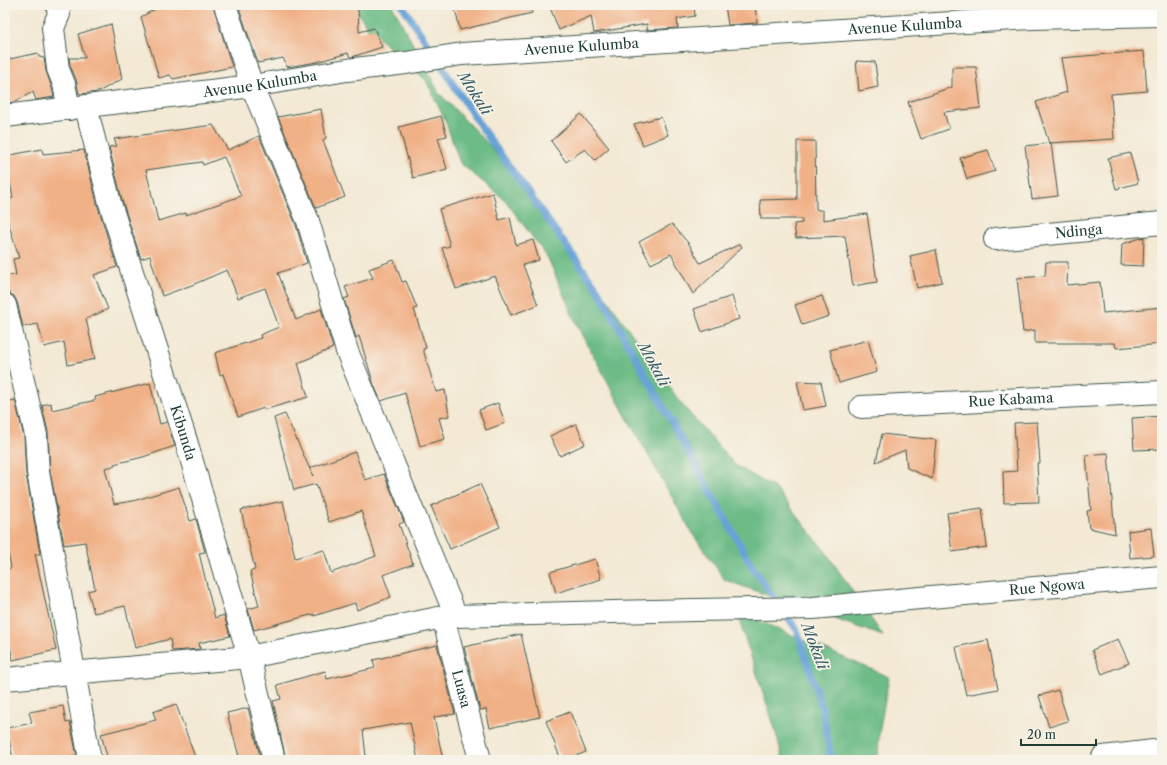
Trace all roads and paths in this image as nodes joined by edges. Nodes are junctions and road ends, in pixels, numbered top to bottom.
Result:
1 (57, 5) edge
2 (225, 5) edge
3 (1031, 12) edge
4 (1162, 15) edge
5 (252, 86) junction
6 (78, 108) junction
7 (5, 116) edge
8 (1162, 223) edge
9 (995, 239) dead end
10 (5, 305) edge
11 (1162, 392) edge
12 (860, 407) dead end
13 (1162, 577) edge
14 (449, 616) junction
15 (249, 657) junction
16 (74, 672) junction
17 (5, 679) edge
18 (1162, 750) edge
19 (1103, 757) dead end
20 (90, 760) edge
21 (274, 760) edge
22 (480, 760) edge

1 - 6 street, Kibunda
2 - 5 street, Luasa
3 - 4 street, Avenue Kulumba
3 - 5 street, Avenue Kulumba
5 - 6 street, Avenue Kulumba
5 - 14 street, Luasa
6 - 7 street, Avenue Kulumba
6 - 15 street, Kibunda
8 - 9 street, Ndinga
10 - 16 street
11 - 12 street, Rue Kabama
13 - 14 street, Rue Ngowa
14 - 15 street, Rue Ngowa
14 - 22 street, Luasa
15 - 16 street, Rue Ngowa
15 - 21 street, Kibunda
16 - 17 street, Rue Ngowa
16 - 20 street
18 - 19 street

